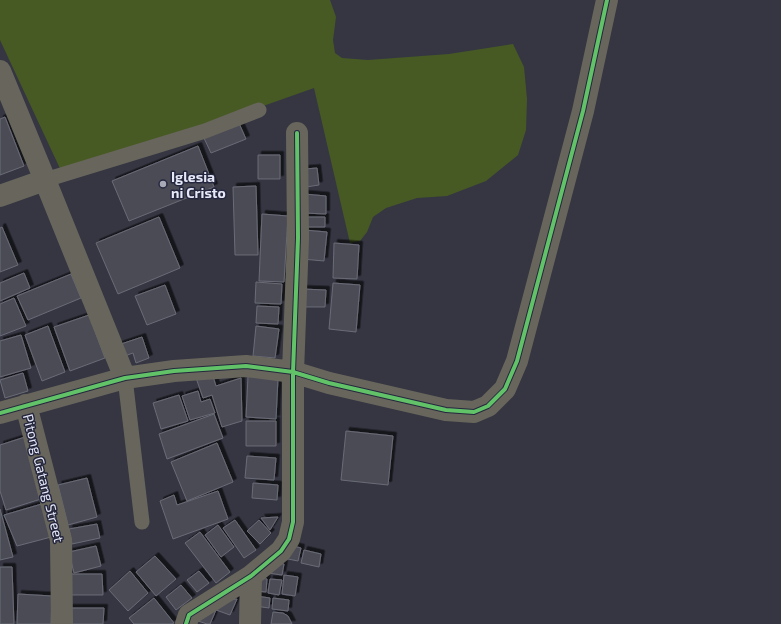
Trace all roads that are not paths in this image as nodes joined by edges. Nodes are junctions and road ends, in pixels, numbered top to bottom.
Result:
1 (607, 0) edge
2 (0, 71) edge
3 (259, 110) dead end
4 (296, 133) dead end
5 (45, 180) junction
6 (0, 196) edge
7 (292, 372) junction
8 (125, 378) junction
9 (26, 405) junction
10 (0, 413) edge
11 (142, 522) dead end
12 (251, 576) junction
13 (62, 624) edge
14 (186, 624) edge
15 (250, 624) edge

1 - 7 street
2 - 5 street
3 - 5 lane
4 - 7 street
5 - 6 street
5 - 8 street
7 - 8 street
7 - 12 street
8 - 9 street
8 - 11 lane
9 - 10 street
9 - 13 street, Pitong Gatang Street
12 - 14 street
12 - 15 street

